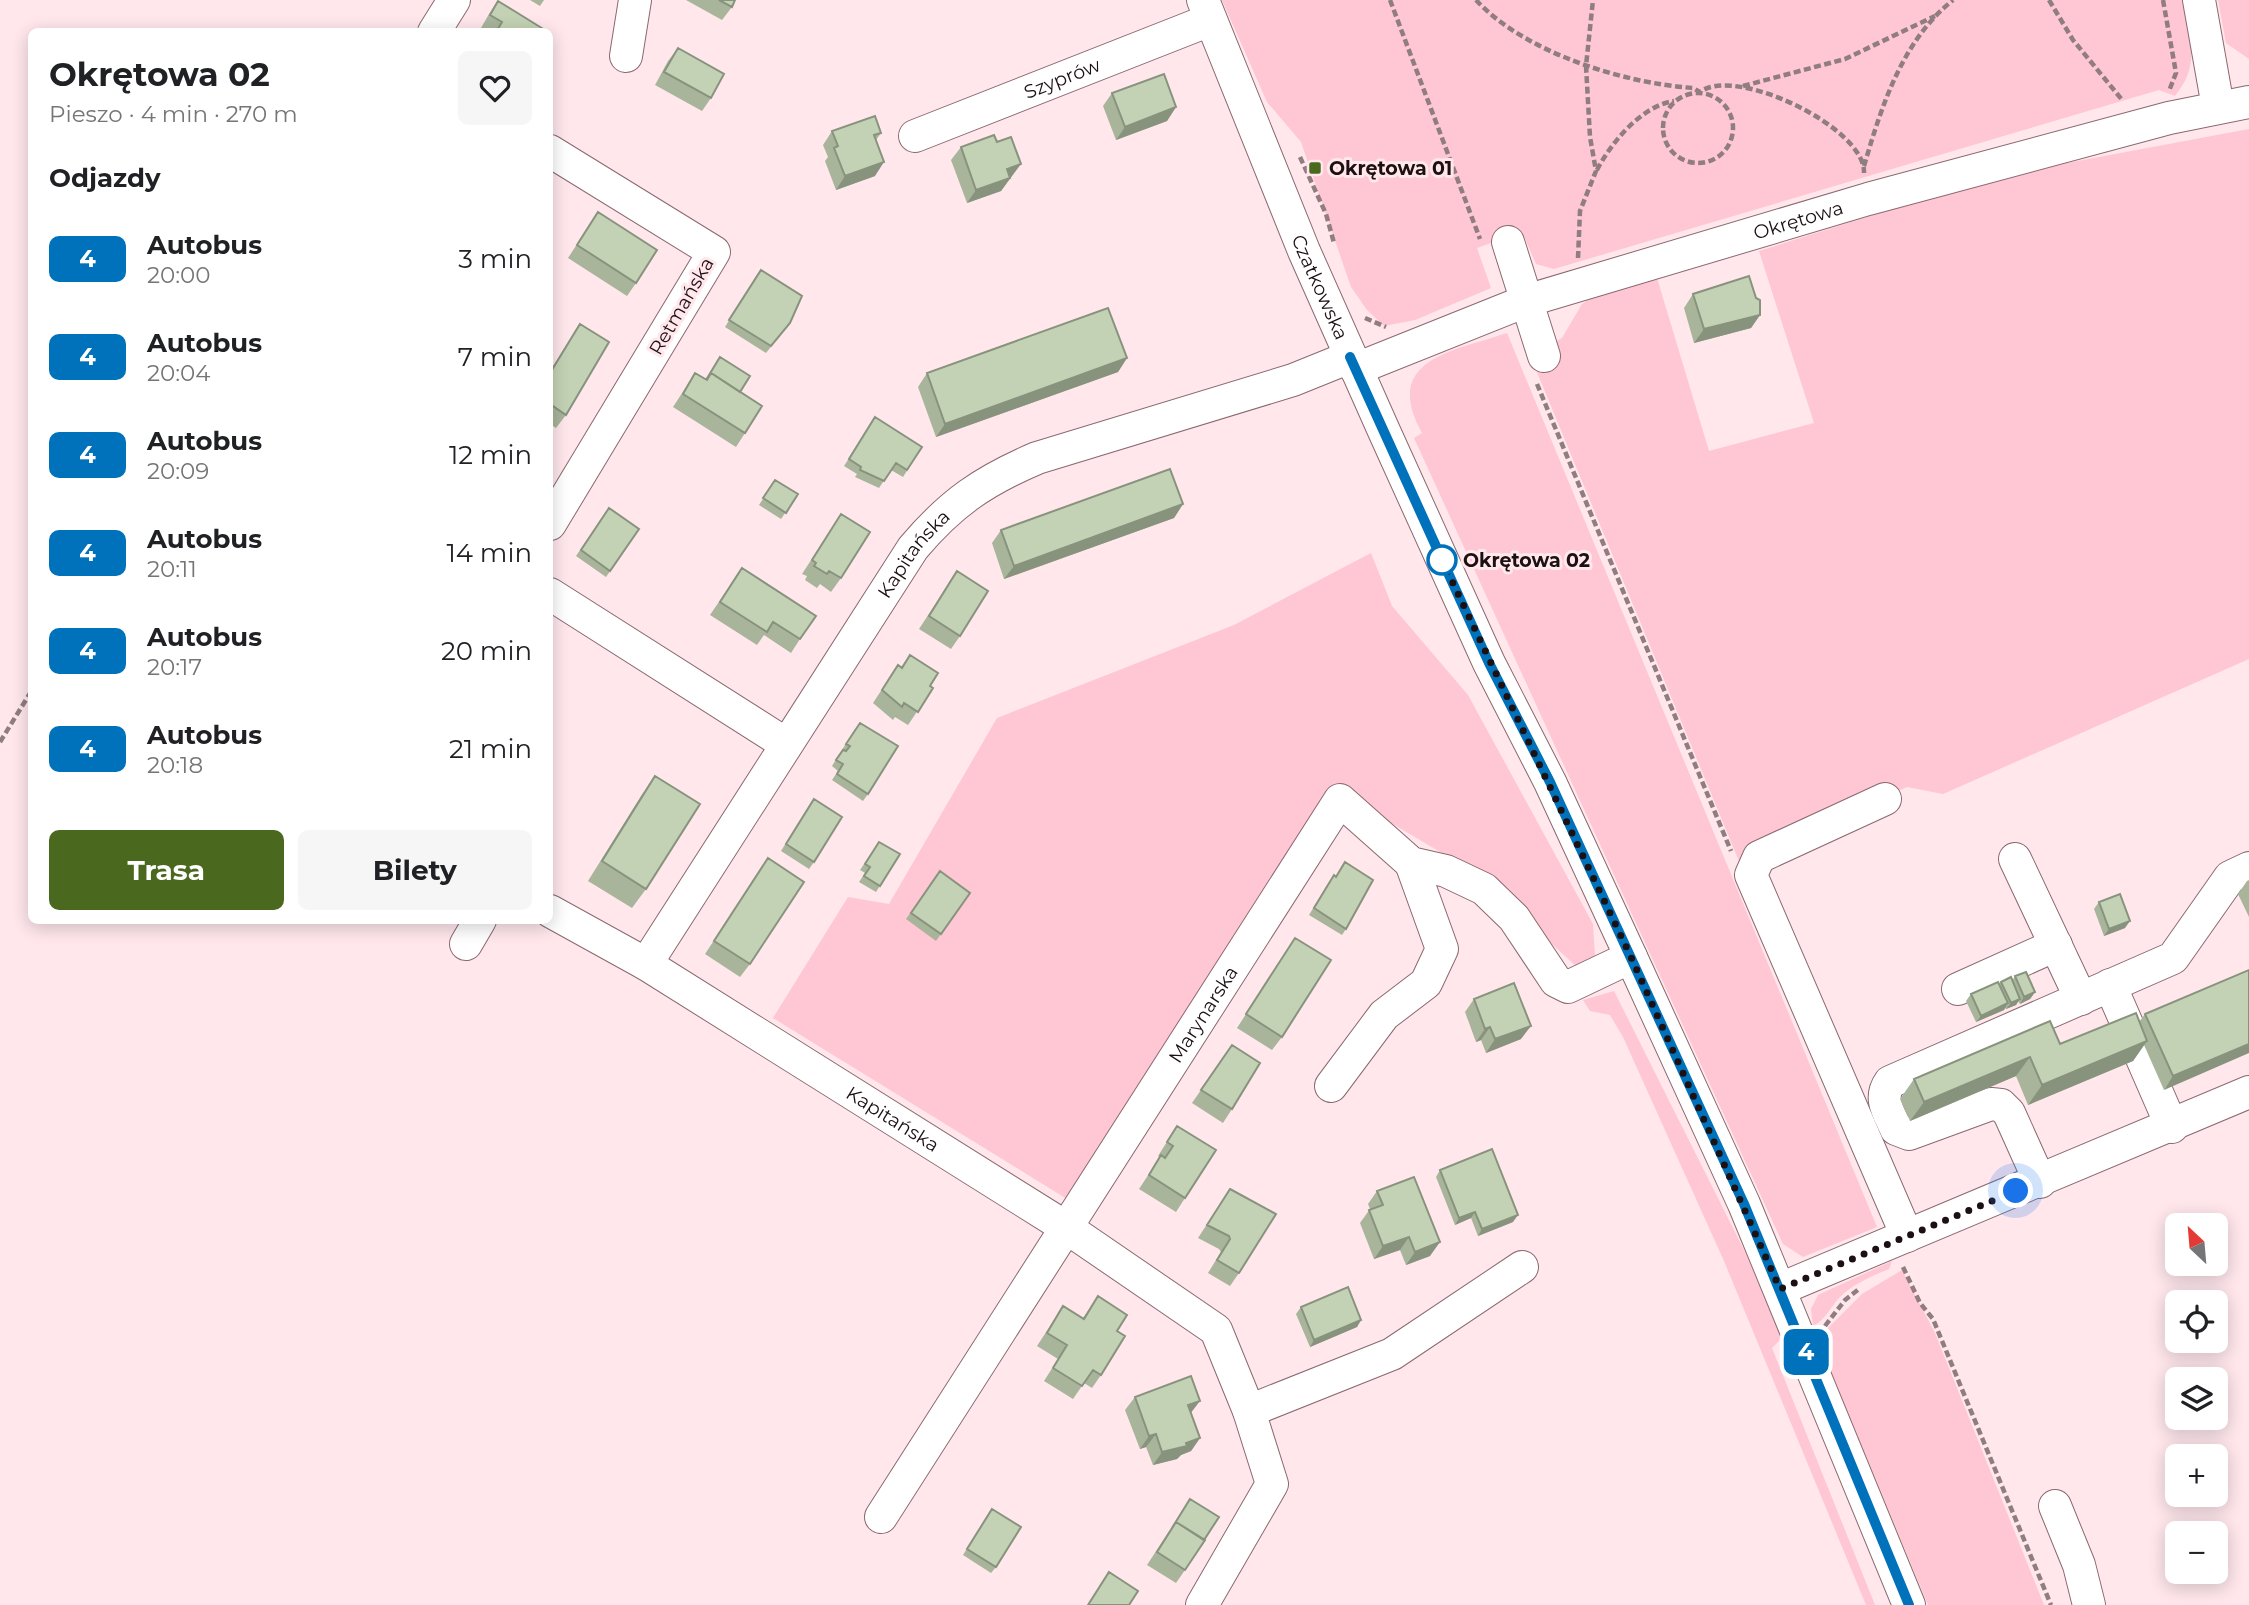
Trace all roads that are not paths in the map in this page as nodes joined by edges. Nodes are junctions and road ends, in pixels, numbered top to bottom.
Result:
1 (454, 0) edge
2 (635, 0) edge
3 (2199, 0) edge
4 (1206, 10) edge
5 (436, 28) edge
6 (626, 56) dead end
7 (2249, 102) edge
8 (2218, 107) junction
9 (915, 136) dead end
10 (553, 153) edge
11 (1494, 241) road end
12 (1526, 301) junction
13 (1353, 363) junction
14 (1538, 365) road end
15 (553, 519) edge
16 (553, 596) edge
17 (786, 744) junction
18 (1885, 799) dead end
19 (2015, 859) dead end
20 (1411, 863) junction
21 (2249, 868) edge
22 (553, 913) edge
23 (2056, 945) junction
24 (1631, 957) junction
25 (646, 964) junction
26 (2110, 985) junction
27 (1958, 989) dead end
28 (2081, 999) junction
29 (1331, 1086) dead end
30 (2249, 1092) edge
31 (2172, 1127) junction
32 (2039, 1182) junction
33 (1067, 1228) junction
34 (1904, 1250) junction
35 (1521, 1267) dead end
36 (1780, 1289) junction
37 (1249, 1411) junction
38 (2055, 1506) dead end
39 (881, 1517) dead end
40 (1202, 1605) edge
41 (1909, 1605) edge
42 (2089, 1605) edge

1 - 5 street
2 - 6 street
3 - 8 street
4 - 9 street, Szyprów
4 - 13 street, Czatkowska
7 - 8 street, Okrętowa
8 - 12 street, Okrętowa
10 - 15 street, Retmańska
11 - 12 street
12 - 13 street, Okrętowa
12 - 14 street
13 - 17 street, Kapitańska
13 - 24 street, Czatkowska
16 - 17 street
17 - 25 street, Kapitańska
18 - 34 street
19 - 23 street
20 - 24 street
20 - 29 street
20 - 33 street, Marynarska
21 - 26 street
22 - 25 street, Kapitańska
23 - 27 street
23 - 28 street
24 - 36 street, Czatkowska
25 - 33 street, Kapitańska
26 - 28 street
26 - 31 street
28 - 32 street
30 - 31 street
31 - 32 street
32 - 34 street
33 - 37 street
33 - 39 street, Marynarska
34 - 36 street
35 - 37 street
36 - 41 street, Czatkowska
37 - 40 street
38 - 42 street

